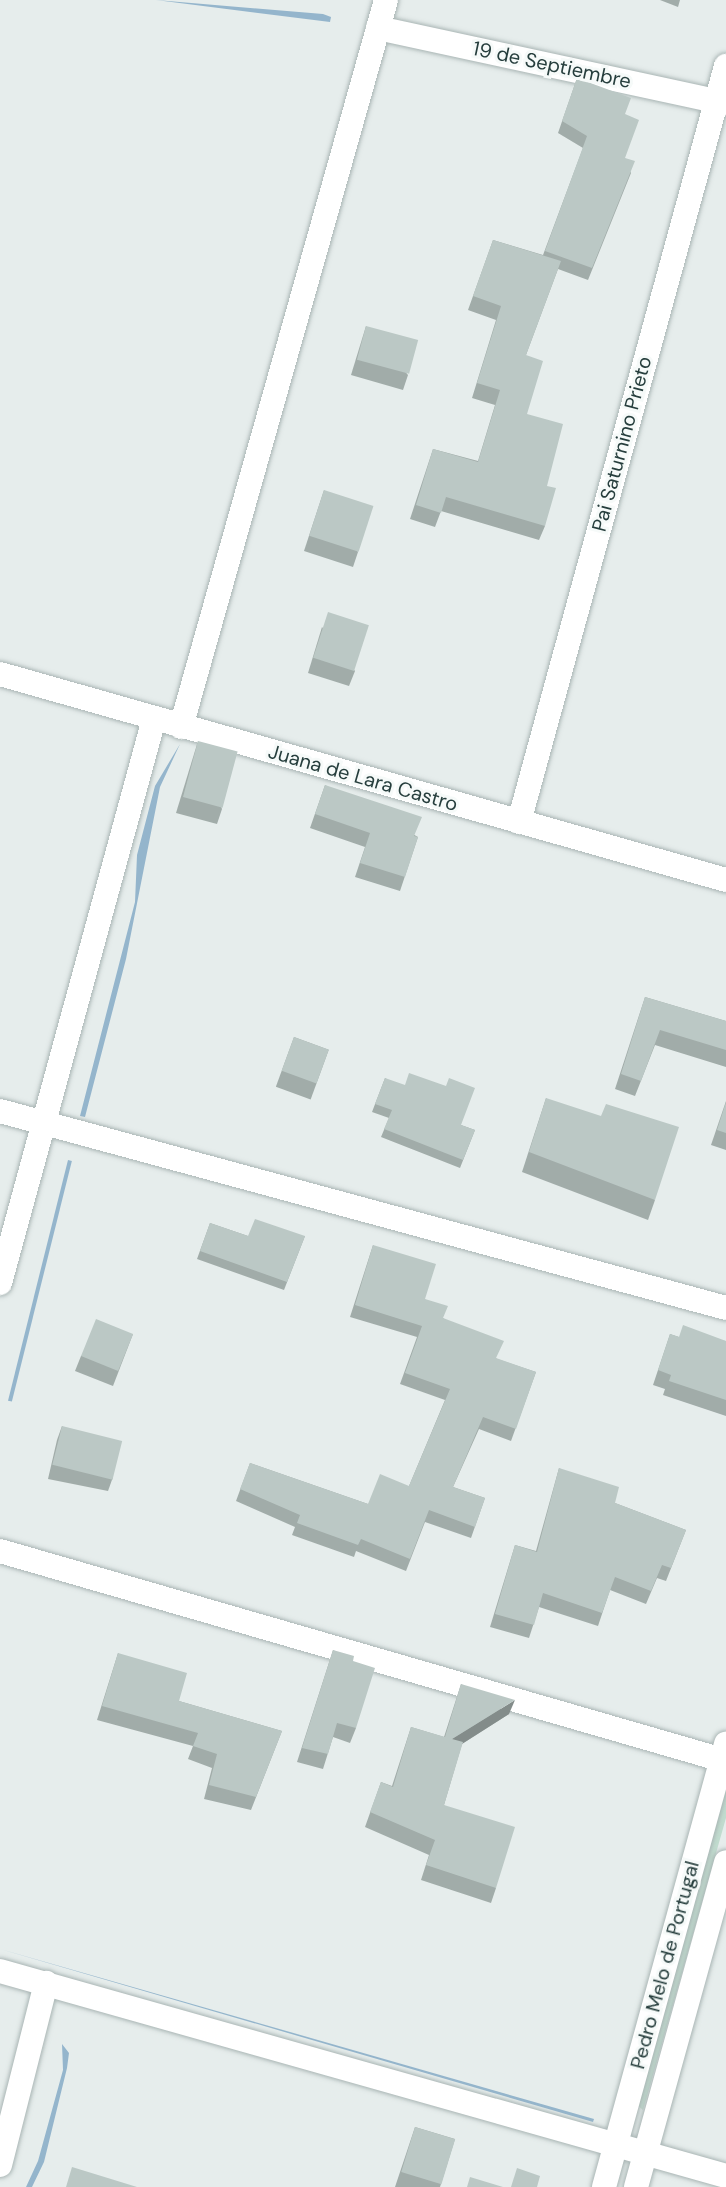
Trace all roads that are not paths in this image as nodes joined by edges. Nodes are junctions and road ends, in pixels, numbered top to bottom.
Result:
1 (386, 0) edge
2 (378, 28) junction
3 (726, 66) edge
4 (721, 102) edge
5 (0, 674) edge
6 (154, 719) junction
7 (181, 727) junction
8 (519, 822) junction
9 (726, 880) edge
10 (0, 1111) edge
11 (44, 1123) junction
12 (0, 1283) edge
13 (726, 1308) edge
14 (0, 1551) edge
15 (724, 1754) edge
16 (726, 1862) edge
17 (0, 1971) edge
18 (46, 1983) junction
19 (615, 2145) junction
20 (645, 2154) junction
21 (0, 2165) edge
22 (726, 2176) edge
23 (604, 2187) edge
24 (636, 2187) edge

1 - 2 street
2 - 4 street, 19 de Septiembre
2 - 7 street
3 - 4 street, Pai Saturnino Prieto
4 - 8 street, Pai Saturnino Prieto
5 - 6 street, Juana de Lara Castro
6 - 7 street, Juana de Lara Castro
6 - 11 street
7 - 8 street, Juana de Lara Castro
8 - 9 street, Juana de Lara Castro
10 - 11 street
11 - 12 street
11 - 13 street
14 - 15 street
15 - 19 street, Pedro Melo de Portugal
16 - 20 street, Pedro Melo de Portugal
17 - 18 street
18 - 19 street
18 - 21 street
19 - 20 street
19 - 23 street, Pedro Melo de Portugal
20 - 22 street
20 - 24 street, Pedro Melo de Portugal

